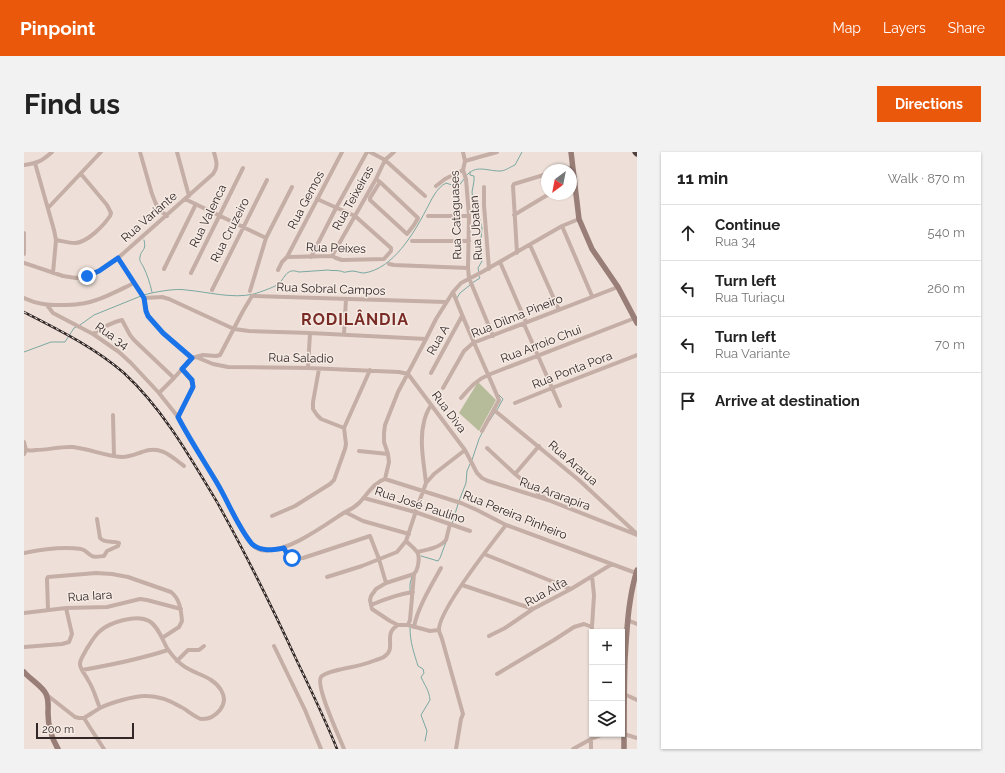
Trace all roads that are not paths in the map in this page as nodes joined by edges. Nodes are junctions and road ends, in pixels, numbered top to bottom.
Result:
1 (52, 152) edge
2 (102, 152) edge
3 (140, 152) edge
4 (177, 152) edge
5 (214, 152) edge
6 (342, 152) edge
7 (368, 152) edge
8 (394, 152) edge
9 (463, 152) edge
10 (497, 152) edge
11 (571, 152) edge
12 (385, 160) junction
13 (465, 161) junction
14 (35, 163) junction
15 (573, 164) edge
16 (24, 165) edge
17 (243, 168) dead end
18 (464, 172) junction
19 (81, 174) junction
20 (541, 176) edge
21 (376, 179) junction
22 (267, 180) dead end
23 (380, 182) junction
24 (436, 186) dead end
25 (484, 186) dead end
26 (292, 187) dead end
27 (425, 196) dead end
28 (187, 197) junction
29 (317, 199) junction
30 (541, 199) edge
31 (577, 200) edge
32 (196, 204) junction
33 (48, 208) junction
34 (336, 208) junction
35 (514, 214) junction
36 (219, 215) junction
37 (167, 216) junction
38 (355, 216) junction
39 (428, 216) dead end
40 (468, 216) junction
41 (579, 219) junction
42 (562, 226) junction
43 (243, 227) junction
44 (24, 233) edge
45 (266, 238) junction
46 (56, 240) junction
47 (412, 241) dead end
48 (469, 241) junction
49 (530, 245) junction
50 (517, 253) junction
51 (24, 254) edge
52 (311, 256) junction
53 (332, 256) junction
54 (287, 257) junction
55 (118, 258) junction
56 (500, 262) junction
57 (24, 263) edge
58 (389, 264) dead end
59 (164, 268) dead end
60 (468, 268) junction
61 (489, 268) junction
62 (278, 270) dead end
63 (191, 272) dead end
64 (53, 273) junction
65 (469, 279) junction
66 (134, 283) junction
67 (618, 286) junction
68 (212, 290) dead end
69 (250, 291) dead end
70 (453, 292) junction
71 (142, 296) junction
72 (592, 296) junction
73 (24, 298) edge
74 (346, 299) junction
75 (446, 302) junction
76 (47, 305) junction
77 (559, 310) junction
78 (462, 316) junction
79 (636, 321) edge
80 (525, 323) junction
81 (234, 329) junction
82 (310, 333) junction
83 (92, 334) junction
84 (344, 334) junction
85 (492, 336) junction
86 (426, 338) junction
87 (475, 343) junction
88 (637, 355) edge
89 (538, 356) junction
90 (194, 357) junction
91 (308, 368) junction
92 (182, 369) junction
93 (319, 369) junction
94 (370, 370) junction
95 (431, 373) dead end
96 (408, 374) junction
97 (488, 375) junction
98 (174, 378) junction
99 (442, 388) dead end
100 (552, 388) junction
101 (159, 393) junction
102 (461, 398) dead end
103 (515, 403) dead end
104 (431, 405) junction
105 (560, 406) dead end
106 (494, 410) junction
107 (113, 415) dead end
108 (178, 417) junction
109 (344, 428) junction
110 (482, 431) dead end
111 (24, 442) edge
112 (539, 446) junction
113 (487, 448) dead end
114 (465, 450) junction
115 (359, 451) dead end
116 (25, 452) edge
117 (388, 454) junction
118 (114, 456) junction
119 (472, 464) joint
120 (184, 466) dead end
121 (515, 474) junction
122 (385, 479) junction
123 (426, 483) junction
124 (422, 491) junction
125 (364, 498) junction
126 (548, 500) junction
127 (345, 512) junction
128 (415, 512) junction
129 (272, 516) dead end
130 (97, 519) dead end
131 (451, 525) junction
132 (506, 525) junction
133 (470, 531) dead end
134 (409, 534) junction
135 (637, 534) edge
136 (406, 541) junction
137 (284, 548) junction
138 (417, 552) junction
139 (24, 553) edge
140 (484, 554) junction
141 (379, 559) junction
142 (612, 564) junction
143 (441, 568) dead end
144 (636, 572) edge
145 (412, 574) junction
146 (592, 576) junction
147 (327, 577) dead end
148 (386, 583) junction
149 (462, 585) junction
150 (571, 589) junction
151 (413, 592) junction
152 (371, 605) junction
153 (66, 608) junction
154 (181, 609) junction
155 (533, 609) junction
156 (48, 610) junction
157 (24, 613) edge
158 (627, 620) junction
159 (637, 624) edge
160 (398, 625) junction
161 (411, 626) junction
162 (592, 626) joint
163 (439, 630) junction
164 (489, 636) dead end
165 (625, 636) edge
166 (162, 638) junction
167 (204, 646) dead end
168 (274, 646) dead end
169 (24, 648) edge
170 (168, 650) junction
171 (177, 661) junction
172 (82, 670) junction
173 (24, 672) edge
174 (496, 674) dead end
175 (625, 694) edge
176 (47, 695) junction
177 (637, 700) edge
178 (100, 708) junction
179 (84, 718) junction
180 (625, 734) edge
181 (596, 737) edge
182 (624, 737) edge
183 (637, 738) edge
184 (591, 739) junction
185 (58, 749) edge
186 (104, 749) edge
187 (322, 749) edge
188 (344, 749) edge
189 (456, 749) edge
190 (574, 749) edge
191 (591, 749) edge
192 (624, 749) edge

1 - 14 street
2 - 19 street
3 - 37 street
4 - 28 street
5 - 28 street, Rua Variante
6 - 29 street, Rua Gemos
7 - 12 street
7 - 34 street
8 - 12 street, Rua Teixeiras
9 - 13 street, Rua Cataguases
10 - 13 street
11 - 15 main road
12 - 21 street, Rua Teixeiras
12 - 27 street
13 - 18 street, Rua Cataguases
14 - 16 street
14 - 33 street
17 - 36 street, Rua Valenca
18 - 24 street
18 - 40 street, Rua Cataguases
19 - 33 street
19 - 46 street
20 - 35 street
21 - 23 street
21 - 38 street, Rua Teixeiras
22 - 43 street, Rua Cruzeiro
23 - 23 street
25 - 61 street, Rua Ubatan
26 - 45 street
28 - 32 street
28 - 37 street, Rua Variante
29 - 34 street
29 - 54 street, Rua Gemos
30 - 35 street
31 - 41 main road
32 - 36 street
32 - 59 street
33 - 46 street
34 - 38 street
34 - 52 street
35 - 50 street
36 - 43 street
36 - 63 street, Rua Valenca
37 - 55 street, Rua Variante
38 - 53 street, Rua Teixeiras
38 - 53 street, Rua Peixes
39 - 40 street
40 - 48 street, Rua Cataguases
41 - 42 street
41 - 67 main road
42 - 49 street
42 - 72 street
43 - 45 street
43 - 68 street, Rua Cruzeiro
44 - 51 street
45 - 69 street
46 - 64 street
47 - 48 street
48 - 60 street, Rua Cataguases
49 - 50 street
49 - 77 street
50 - 56 street
52 - 53 street, Rua Peixes
52 - 54 street, Rua Peixes
54 - 62 street, Rua Gemos
55 - 64 street, Rua Variante
55 - 66 street, Rua Saladio
56 - 61 street
56 - 80 street
57 - 64 street, Rua Variante
58 - 60 street
60 - 65 street, Rua Cataguases
61 - 65 street
65 - 70 street
65 - 85 street, Rua Cataguases
66 - 71 street, Rua Saladio
66 - 76 street
67 - 72 street, Rua Dilma Pineiro
67 - 79 main road
70 - 75 street
70 - 78 street
71 - 81 street
71 - 90 street, Rua Saladio
72 - 77 street, Rua Dilma Pineiro
73 - 76 street
74 - 75 street, Rua Sobral Campos
74 - 81 street, Rua Sobral Campos
74 - 84 street
75 - 86 street
76 - 83 street, Rua 34
77 - 80 street, Rua Dilma Pineiro
78 - 87 street
78 - 95 street, Rua A
79 - 89 street, Rua Arroio Chui
80 - 85 street, Rua Dilma Pineiro
80 - 89 street
81 - 82 street
81 - 90 street
82 - 84 street
82 - 91 street
83 - 98 street
83 - 101 street, Rua 34
84 - 86 street
85 - 87 street, Rua Dilma Pineiro
86 - 96 street
87 - 97 street
87 - 99 street, Rua Dilma Pineiro
88 - 100 street, Rua Ponta Pora
89 - 97 street, Rua Arroio Chui
89 - 100 street
90 - 91 street, Rua Saladio
90 - 92 street
91 - 93 street, Rua Saladio
92 - 98 street
92 - 108 street
93 - 94 street, Rua Saladio
93 - 109 street
94 - 96 street, Rua Saladio
94 - 109 street
96 - 104 street, Rua Diva
96 - 117 street
97 - 102 street, Rua Arroio Chui
97 - 106 street
98 - 101 street
100 - 103 street, Rua Ponta Pora
100 - 105 street
101 - 108 street, Rua 34
104 - 114 street, Rua Diva
104 - 123 street
106 - 110 street
106 - 112 street, Rua Ararua
107 - 118 street
108 - 137 street
109 - 129 street
111 - 116 street
112 - 121 street
112 - 135 street, Rua Ararua
113 - 121 street
114 - 119 street, Rua Diva
114 - 123 street
115 - 117 street
116 - 118 street
117 - 122 street
118 - 120 street
119 - 126 street, Rua Ararapira
121 - 126 street
122 - 124 street, Rua Pereira Pinheiro
122 - 125 street
123 - 124 street
124 - 128 street
124 - 132 street, Rua Pereira Pinheiro
125 - 127 street
125 - 128 street, Rua José Paulino
126 - 135 street, Rua Ararapira
127 - 134 street
127 - 137 street
128 - 131 street, Rua José Paulino
128 - 134 street
130 - 139 street
131 - 133 street, Rua José Paulino
131 - 138 street
132 - 140 street
132 - 142 street, Rua Pereira Pinheiro
134 - 136 street
136 - 138 street
136 - 141 street
137 - 141 street
138 - 145 street
140 - 149 street
140 - 150 street
141 - 147 street
141 - 148 street
142 - 144 street, Rua Pereira Pinheiro
142 - 146 street, Rua Alfa
143 - 161 street
144 - 158 main road
145 - 148 street
145 - 151 street
146 - 150 street, Rua Alfa
146 - 162 street
148 - 152 street
149 - 155 street
149 - 163 street
150 - 155 street, Rua Alfa
151 - 152 street
151 - 161 street
152 - 160 street
153 - 154 street, Rua Iara
153 - 156 street, Rua Iara
153 - 169 street
154 - 156 street
154 - 166 street
155 - 164 street, Rua Alfa
156 - 157 street, Rua Iara
158 - 159 street
158 - 165 main road
160 - 161 street
160 - 188 street
161 - 163 street
162 - 174 street
163 - 189 street
166 - 170 street
166 - 172 street
167 - 171 street
168 - 187 street
170 - 171 street
170 - 172 street
171 - 178 street
172 - 178 street
173 - 176 main road
175 - 177 street
176 - 179 street
176 - 185 main road
178 - 179 street
179 - 186 street
180 - 183 street
181 - 184 street
182 - 192 main road
184 - 190 street
184 - 191 street

